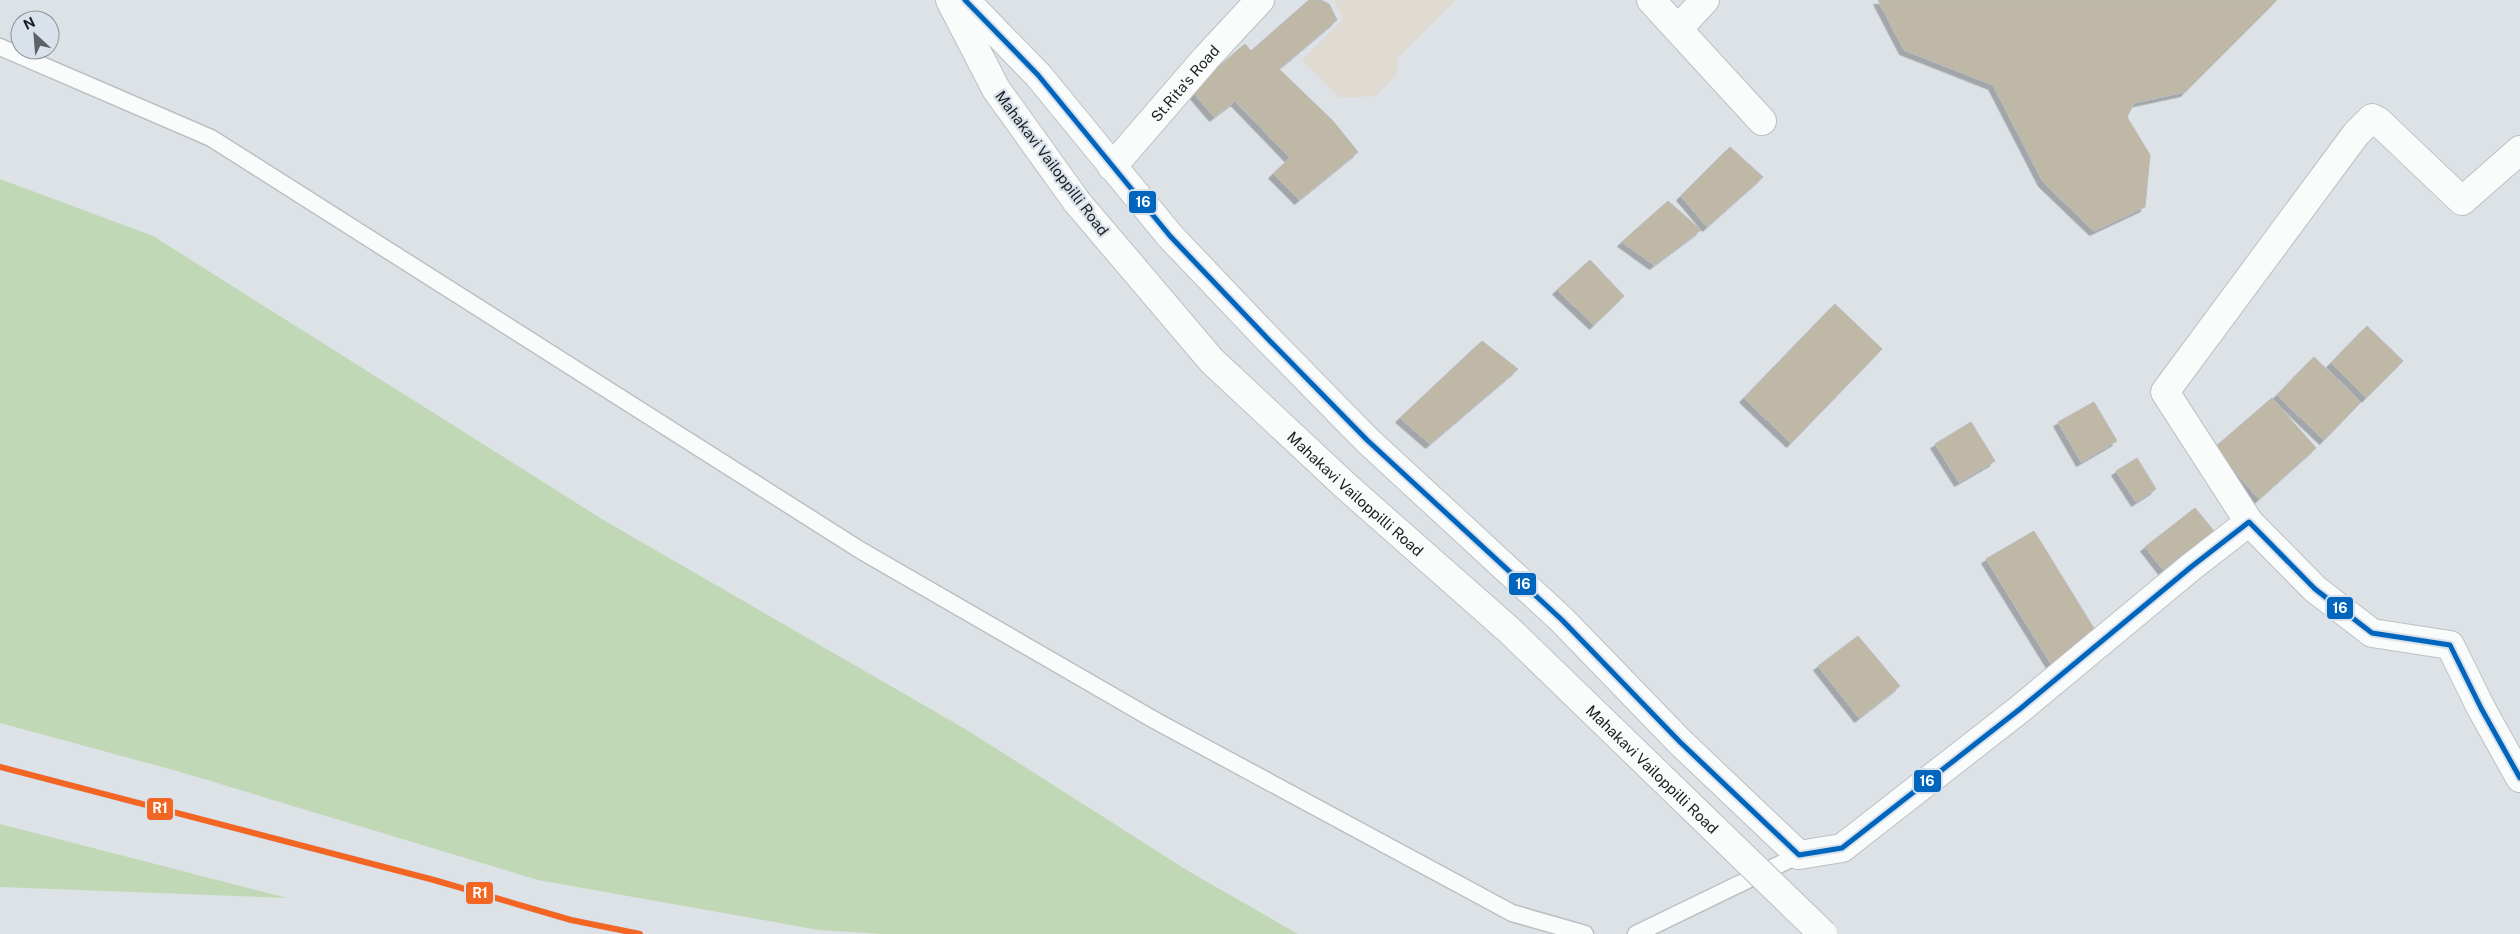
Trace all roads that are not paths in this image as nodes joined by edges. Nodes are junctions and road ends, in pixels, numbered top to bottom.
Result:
1 (950, 0) edge
2 (965, 0) edge
3 (1260, 0) edge
4 (1651, 0) edge
5 (1704, 0) edge
6 (1678, 30) junction
7 (0, 47) edge
8 (1762, 121) dead end
9 (2520, 150) edge
10 (1112, 167) junction
11 (2249, 522) junction
12 (2520, 778) edge
13 (1799, 855) junction
14 (1585, 934) edge
15 (1636, 934) edge
16 (1823, 934) edge

1 - 16 street, Mahakavi Vailoppilli Road, bridge
2 - 10 street
3 - 10 street, St.Rita's Road
4 - 6 street
5 - 6 street
6 - 8 street
7 - 14 lane
9 - 11 street
10 - 13 street
11 - 12 street
11 - 13 street
13 - 15 lane

